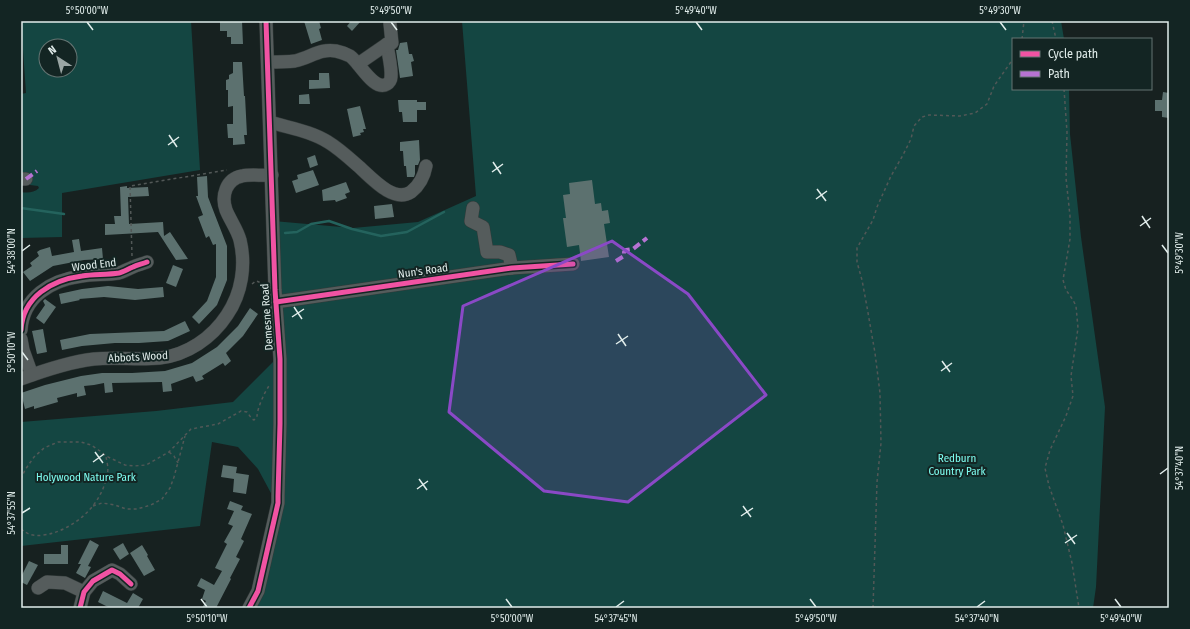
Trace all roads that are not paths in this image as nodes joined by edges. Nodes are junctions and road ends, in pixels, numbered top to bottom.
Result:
1 (266, 21) edge
2 (390, 21) edge
3 (387, 44) junction
4 (268, 62) junction
5 (358, 64) junction
6 (270, 122) junction
7 (426, 166) dead end
8 (272, 175) junction
9 (473, 208) dead end
10 (147, 262) dead end
11 (573, 264) dead end
12 (512, 268) junction
13 (276, 296) junction
14 (21, 330) edge
15 (21, 339) edge
16 (26, 377) edge
17 (131, 584) dead end
18 (38, 588) dead end
19 (84, 592) junction
20 (80, 608) edge
21 (249, 608) edge

1 - 4 street, Demesne Road
2 - 3 street
3 - 5 street
3 - 5 street
4 - 5 street
4 - 6 street, Demesne Road
6 - 7 street
6 - 8 street, Demesne Road
8 - 13 street, Demesne Road
8 - 16 street, Abbots Wood
9 - 12 street
10 - 14 street, Wood End
11 - 12 street, Nun's Road
12 - 13 street, Nun's Road
13 - 21 street, Demesne Road
15 - 16 street
17 - 19 street
18 - 19 street
19 - 20 street

